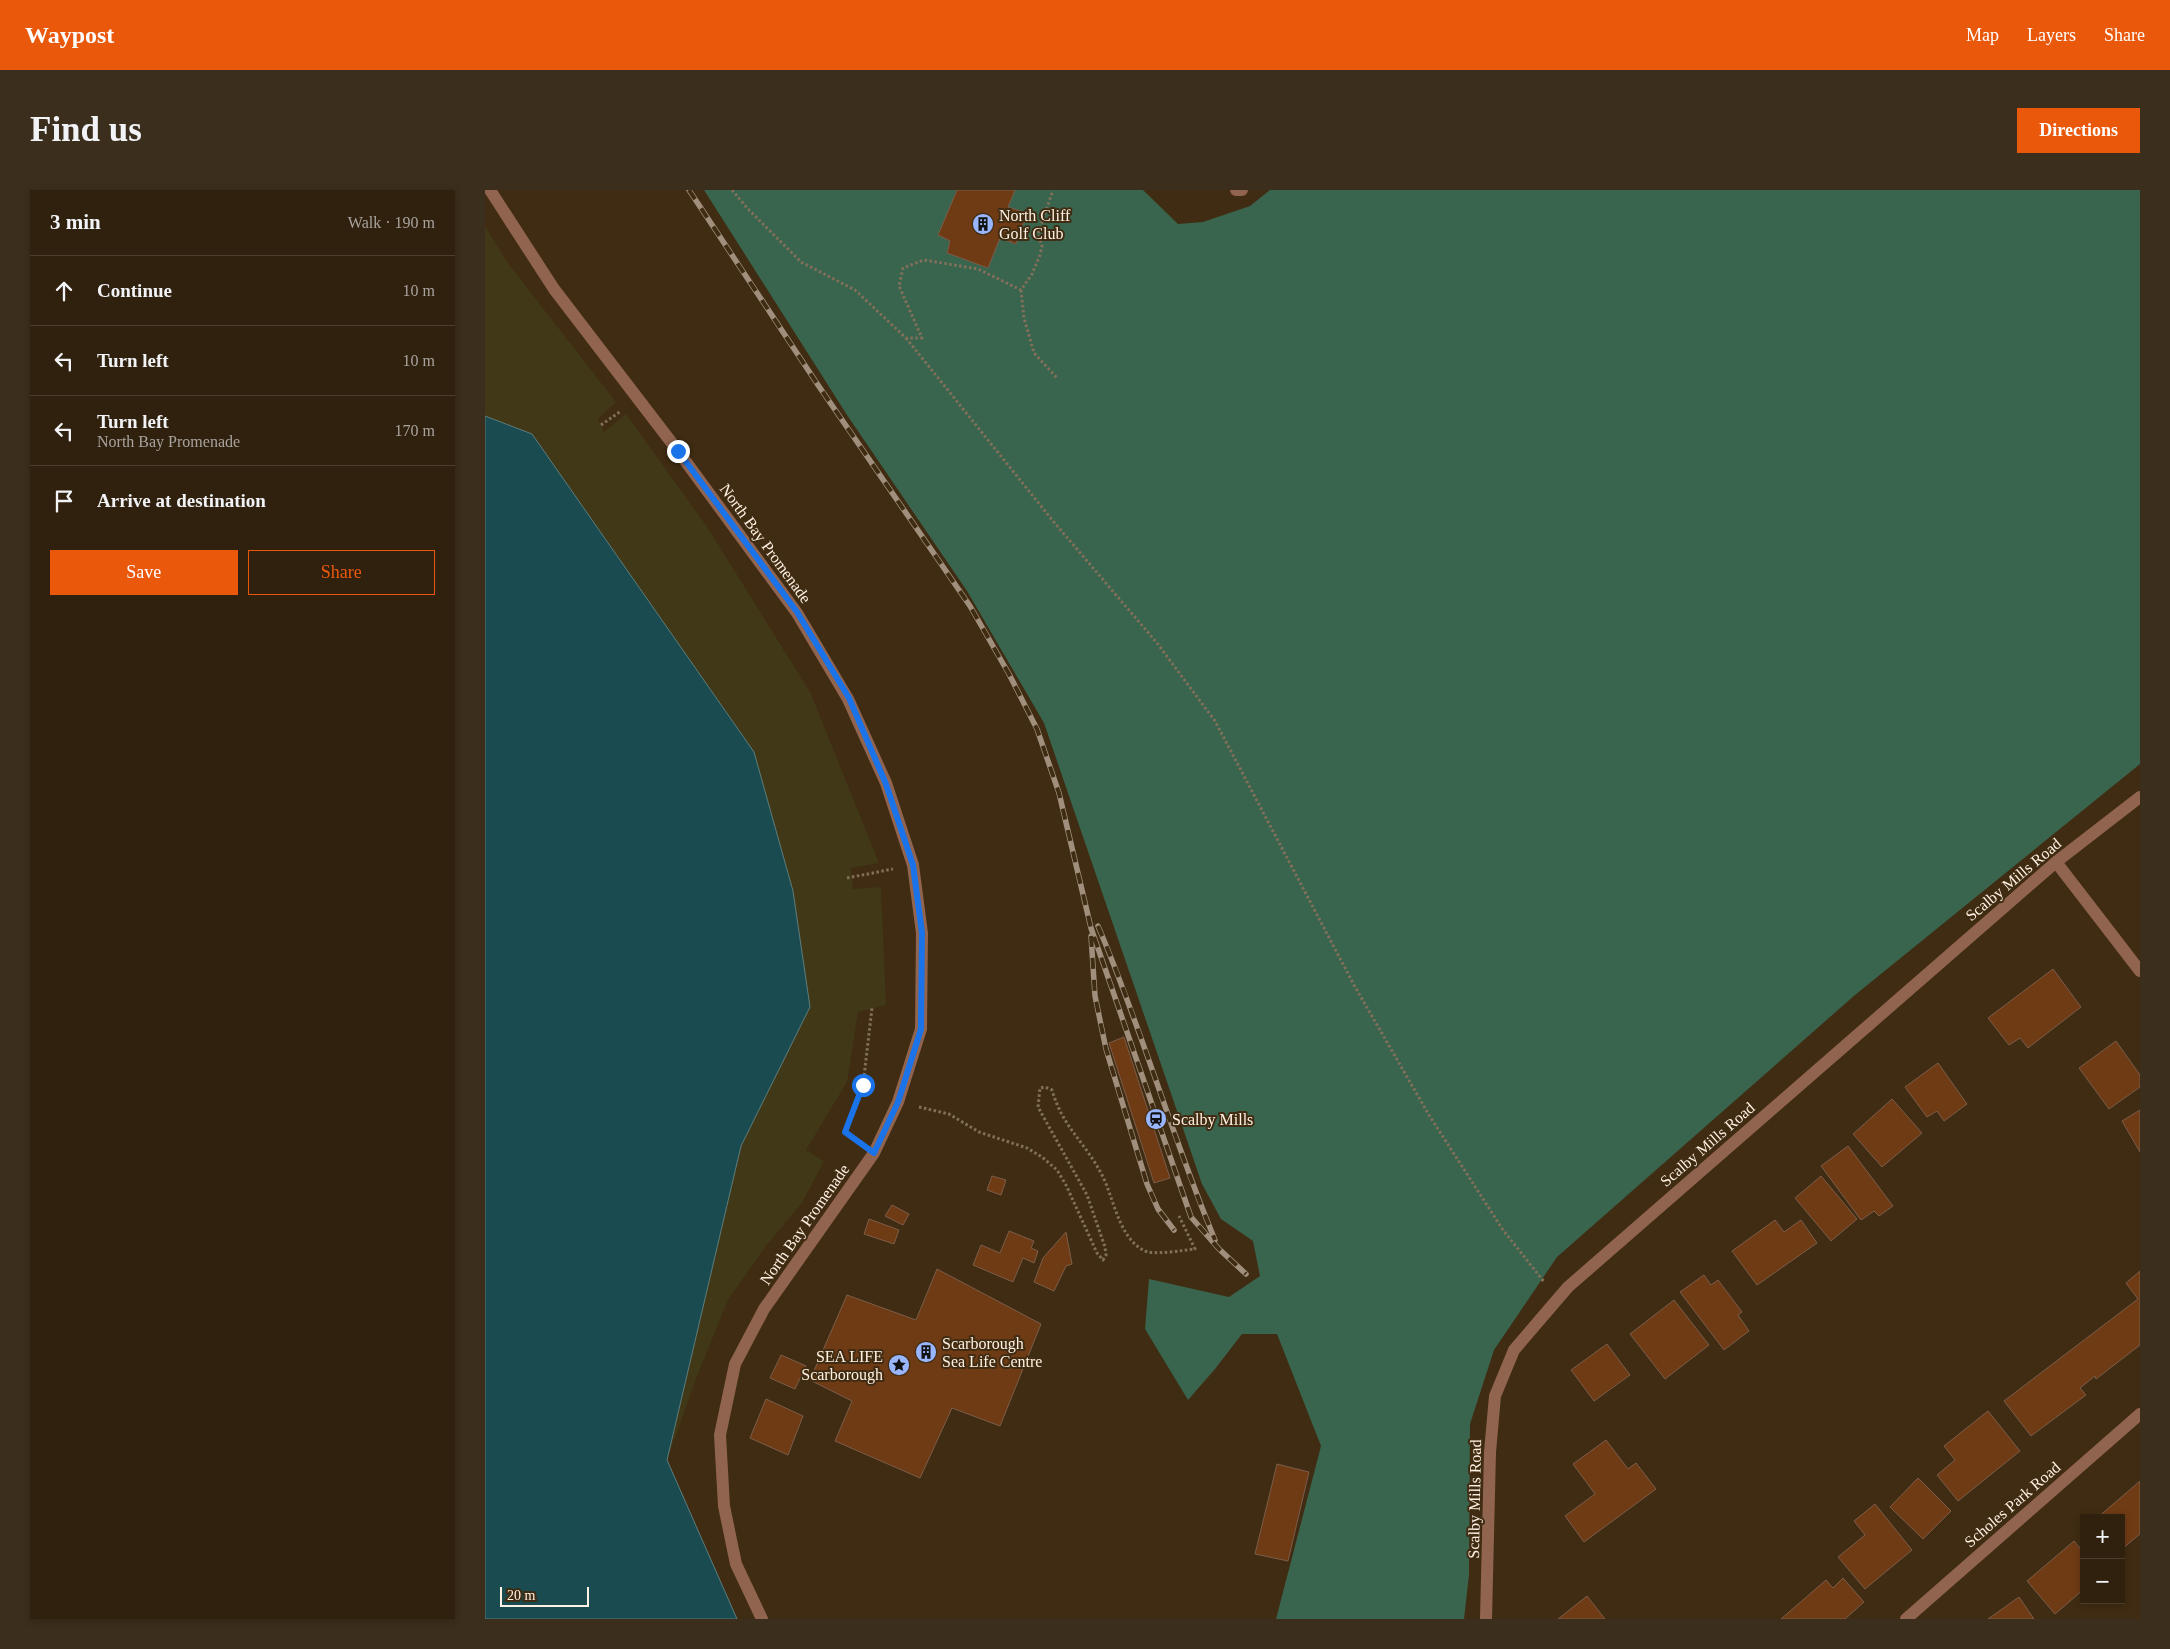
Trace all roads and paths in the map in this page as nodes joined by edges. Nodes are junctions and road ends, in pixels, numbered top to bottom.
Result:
1 (490, 190) edge
2 (732, 190) edge
3 (1053, 190) edge
4 (1021, 290) junction
5 (906, 338) junction
6 (1058, 379) dead end
7 (2140, 797) edge
8 (2056, 862) junction
9 (913, 865) junction
10 (847, 878) dead end
11 (2140, 971) edge
12 (872, 1008) dead end
13 (898, 1102) junction
14 (874, 1153) junction
15 (1179, 1216) dead end
16 (1558, 1298) junction
17 (2140, 1414) edge
18 (762, 1619) edge
19 (1487, 1619) edge
20 (1906, 1619) edge

1 - 9 street, North Bay Promenade
2 - 5 path
3 - 4 path
4 - 5 path
4 - 6 path
5 - 16 path
7 - 8 street, Scalby Mills Road
8 - 11 street
8 - 16 street, Scalby Mills Road
9 - 10 path
9 - 13 street, North Bay Promenade
12 - 14 path
13 - 14 street, North Bay Promenade
13 - 15 path
14 - 18 street, North Bay Promenade
16 - 19 street, Scalby Mills Road
17 - 20 street, Scholes Park Road

